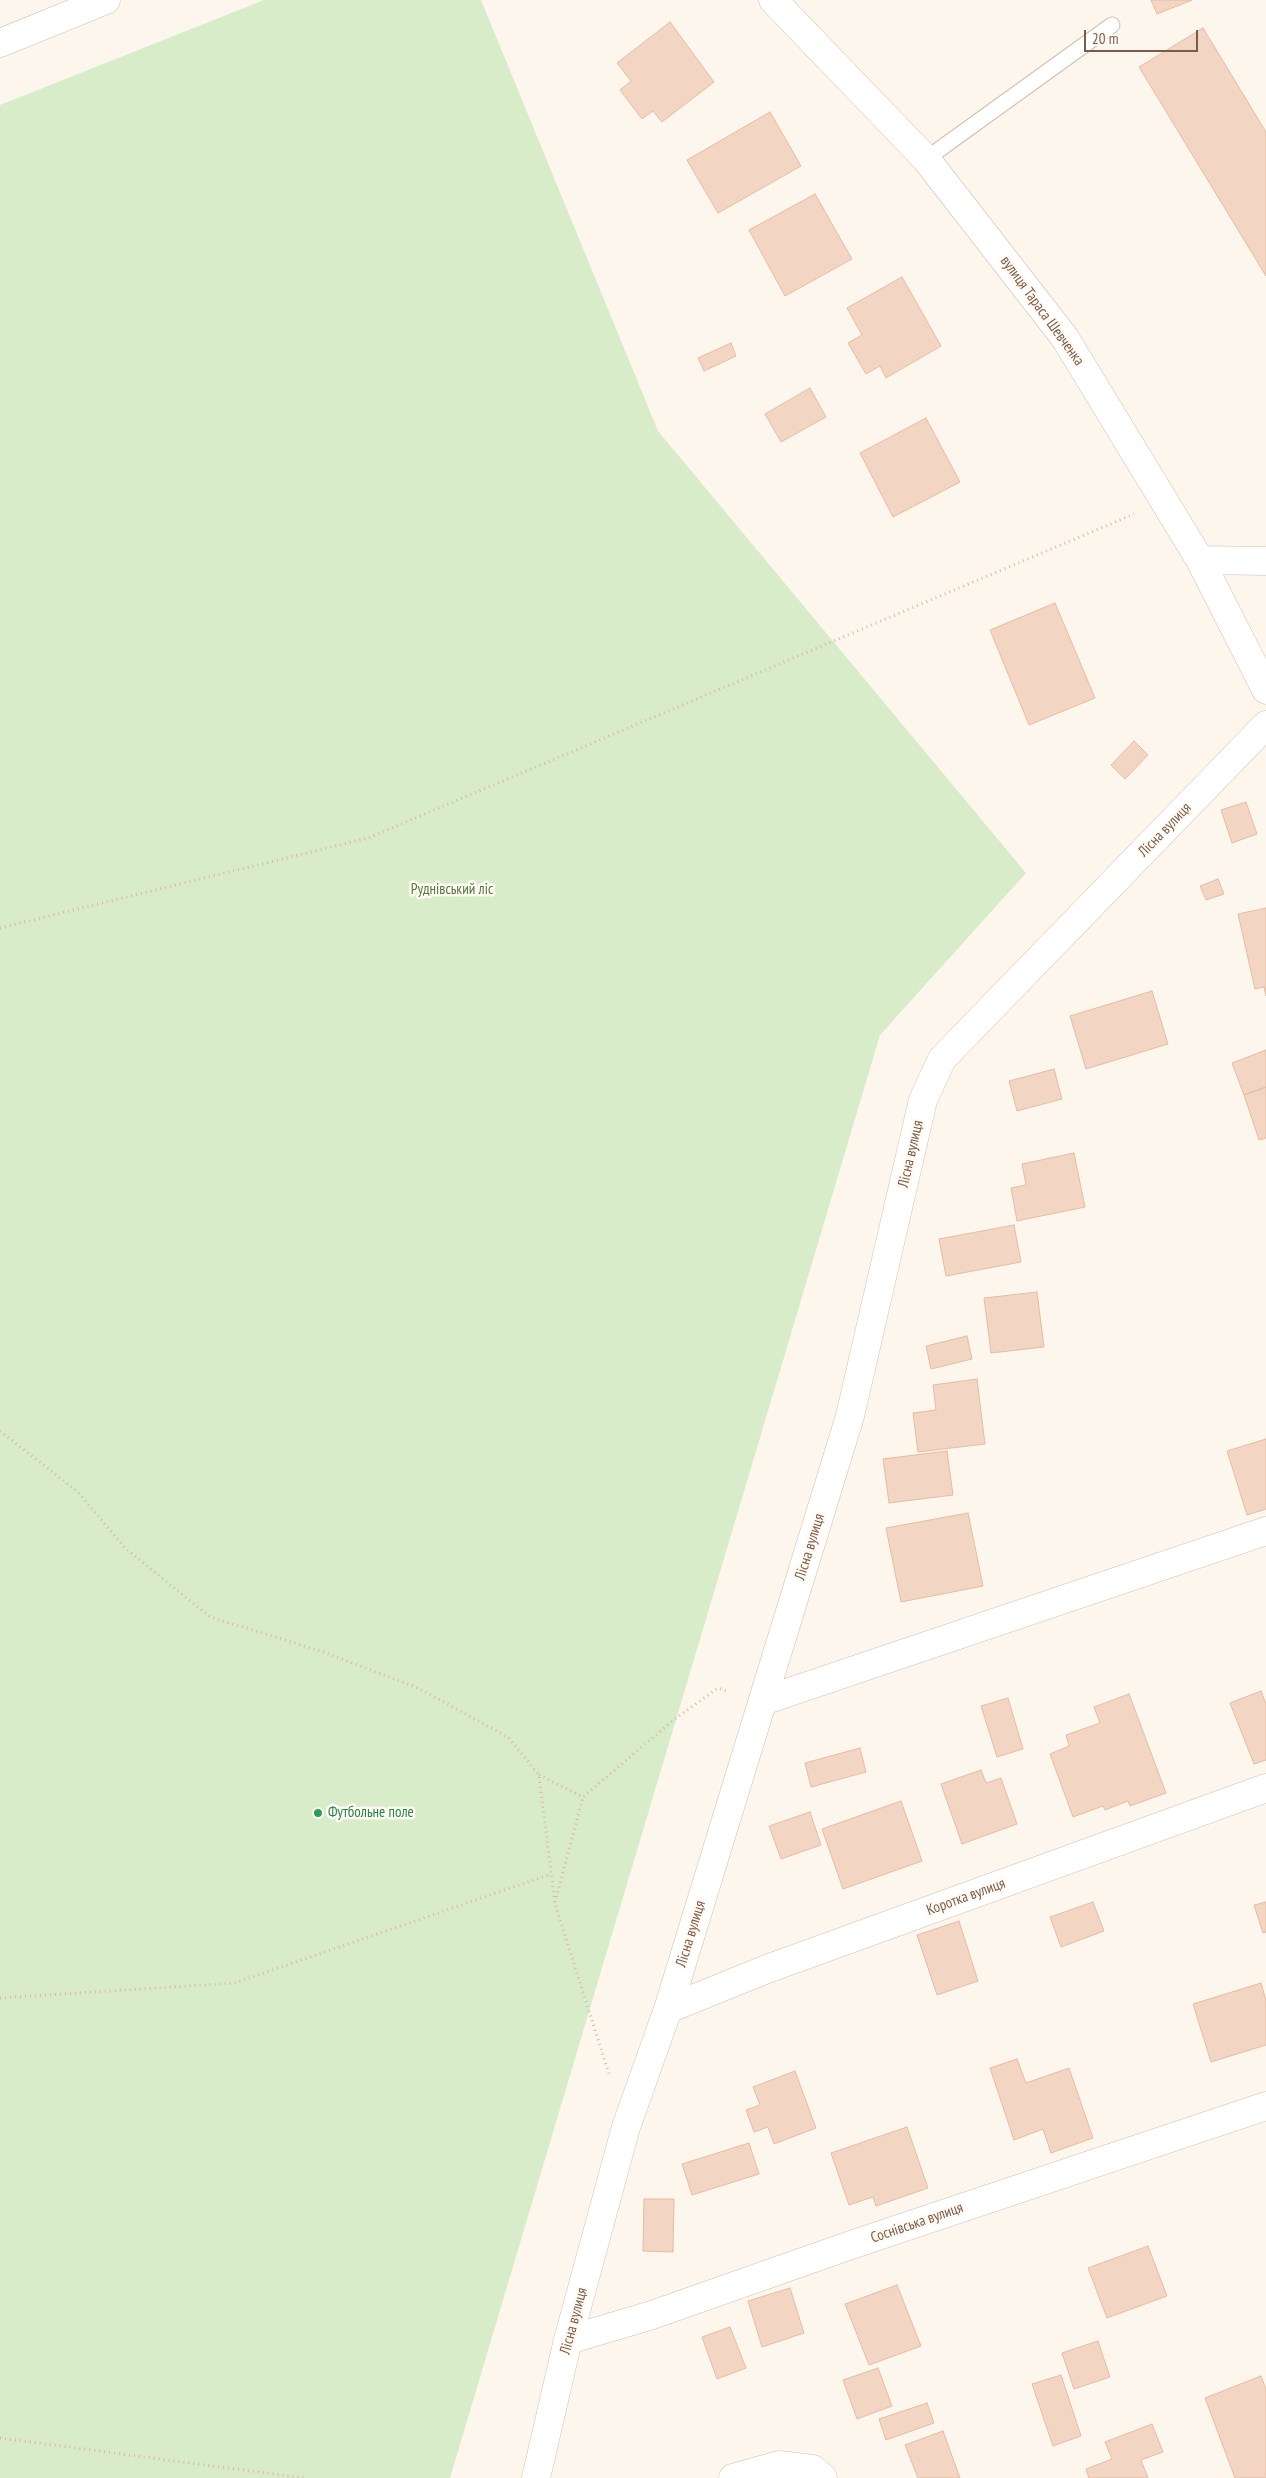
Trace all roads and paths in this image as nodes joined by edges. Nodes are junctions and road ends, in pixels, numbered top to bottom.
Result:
1 (106, 0) edge
2 (773, 0) edge
3 (1112, 25) dead end
4 (0, 42) edge
5 (926, 160) junction
6 (1140, 512) dead end
7 (1200, 560) junction
8 (1266, 561) edge
9 (1266, 690) edge
10 (1266, 725) edge
11 (0, 928) edge
12 (0, 1430) edge
13 (1266, 1531) edge
14 (763, 1701) junction
15 (539, 1775) junction
16 (1266, 1788) edge
17 (583, 1797) junction
18 (551, 1874) junction
19 (555, 1904) junction
20 (0, 1998) edge
21 (668, 2009) junction
22 (1266, 2106) edge
23 (626, 2126) junction
24 (568, 2340) junction
25 (0, 2438) edge
26 (304, 2478) edge
27 (536, 2478) edge
28 (733, 2478) edge
29 (823, 2478) edge

1 - 4 street
2 - 5 street, вулиця Тараса Шевченка
3 - 5 lane
5 - 7 street, вулиця Тараса Шевченка
6 - 11 path
7 - 8 street
7 - 9 street, вулиця Тараса Шевченка
10 - 14 street, Лісна вулиця
12 - 15 path
13 - 14 street
14 - 17 path
14 - 21 street, Лісна вулиця
15 - 17 path
15 - 18 path
16 - 21 street, Коротка вулиця
17 - 19 path
18 - 19 path
18 - 20 path
19 - 23 path
21 - 23 street, Лісна вулиця
22 - 24 street, Соснівська вулиця
23 - 24 street, Лісна вулиця
24 - 27 street, Лісна вулиця
25 - 26 path
28 - 29 street

